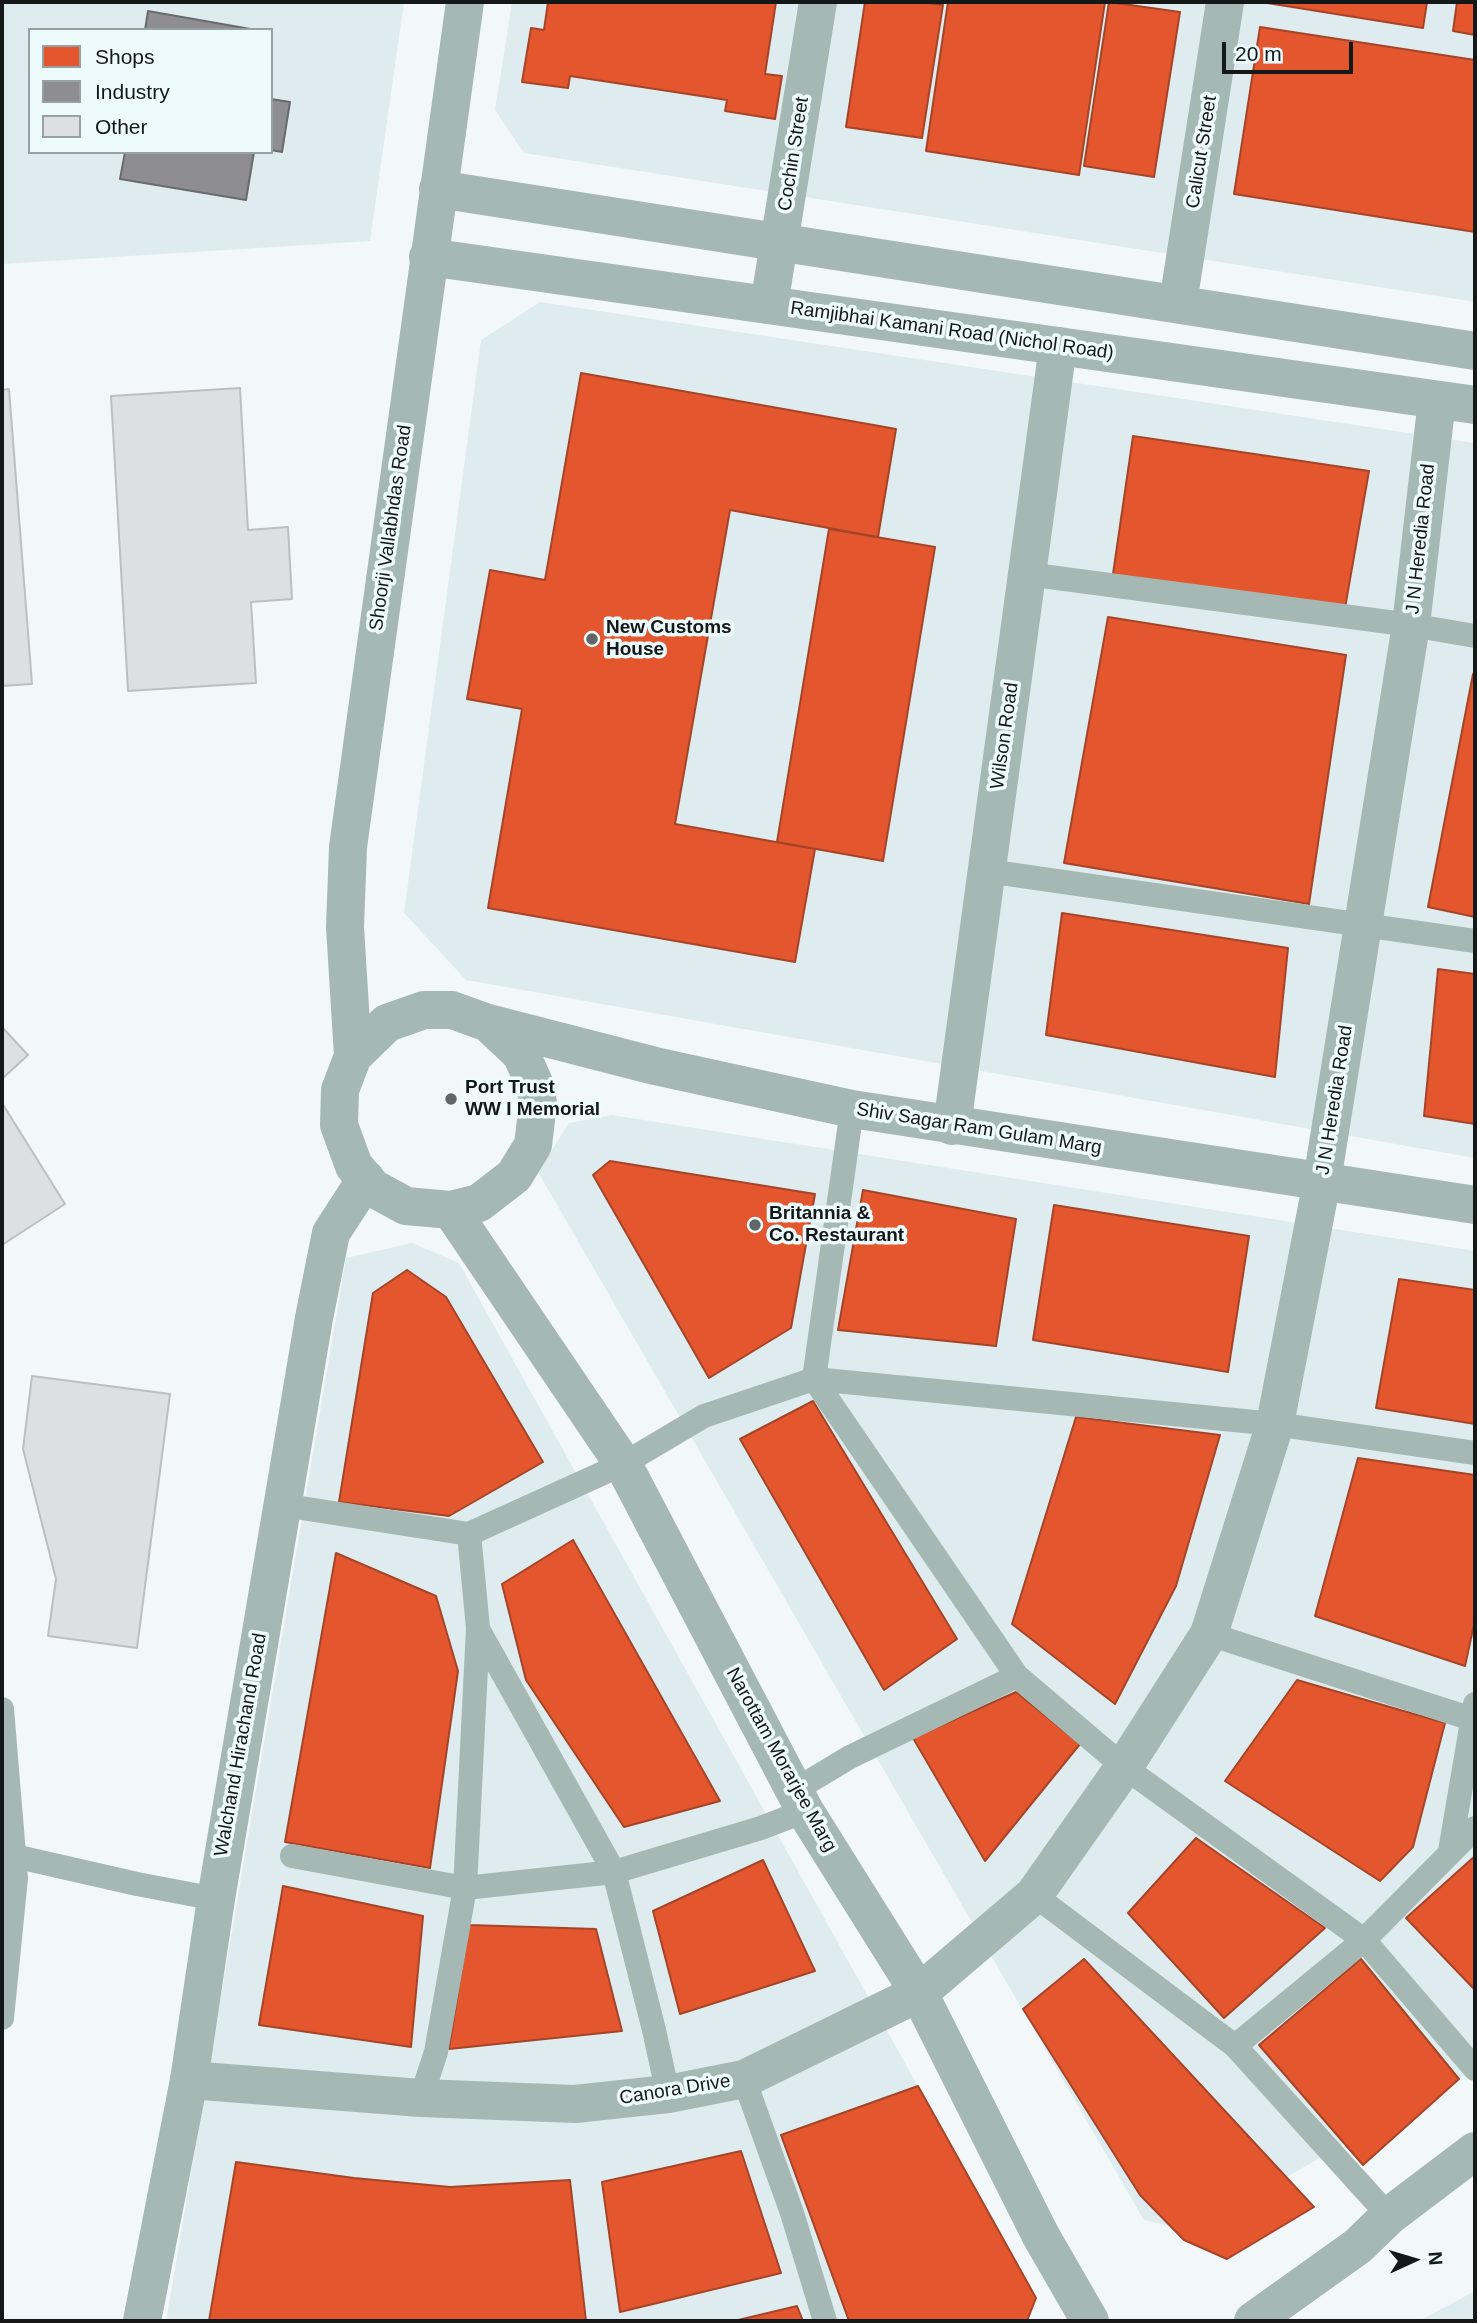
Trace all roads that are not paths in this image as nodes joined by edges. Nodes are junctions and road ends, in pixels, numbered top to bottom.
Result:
1 (465, 2) edge
2 (818, 2) edge
3 (1225, 2) edge
4 (438, 189) junction
5 (779, 243) junction
6 (428, 257) junction
7 (1178, 303) junction
8 (769, 305) junction
9 (1058, 346) junction
10 (1475, 351) edge
11 (1437, 400) junction
12 (1475, 405) edge
13 (1027, 575) junction
14 (1411, 625) junction
15 (1475, 636) edge
16 (987, 872) junction
17 (1364, 925) junction
18 (1475, 941) edge
19 (488, 1023) junction
20 (353, 1056) junction
21 (852, 1109) junction
22 (952, 1126) junction
23 (366, 1179) junction
24 (1322, 1181) junction
25 (1475, 1206) edge
26 (451, 1210) junction
27 (814, 1379) junction
28 (1275, 1424) junction
29 (1475, 1453) edge
30 (623, 1464) junction
31 (282, 1505) junction
32 (468, 1534) junction
33 (478, 1628) junction
34 (1209, 1634) junction
35 (1017, 1676) junction
36 (2, 1710) edge
37 (1474, 1711) edge
38 (1124, 1767) junction
39 (800, 1800) junction
40 (1475, 1828) edge
41 (1450, 1851) junction
42 (14, 1856) junction
43 (292, 1856) dead end
44 (614, 1872) junction
45 (465, 1888) junction
46 (1034, 1895) junction
47 (216, 1899) junction
48 (1364, 1940) junction
49 (919, 1993) junction
50 (2, 2018) edge
51 (1234, 2046) junction
52 (1475, 2069) edge
53 (744, 2079) junction
54 (189, 2080) junction
55 (668, 2094) junction
56 (421, 2098) junction
57 (1475, 2151) edge
58 (1389, 2216) junction
59 (142, 2321) edge
60 (825, 2321) edge
61 (1090, 2321) edge
62 (1253, 2321) edge

1 - 4 street, Shoorji Vallabhdas Road
2 - 5 street, Cochin Street
3 - 7 street, Calicut Street
4 - 5 street
4 - 6 street, Shoorji Vallabhdas Road
5 - 7 street
5 - 8 street, Cochin Street
6 - 8 street, Ramjibhai Kamani Road (Nichol Road)
6 - 20 street, Shoorji Vallabhdas Road
7 - 10 street
8 - 9 street, Ramjibhai Kamani Road (Nichol Road)
9 - 11 street, Ramjibhai Kamani Road (Nichol Road)
9 - 13 street, Wilson Road
11 - 12 street, Ramjibhai Kamani Road (Nichol Road)
11 - 14 street, J N Heredia Road
13 - 14 lane
13 - 16 street, Wilson Road
14 - 15 lane
14 - 17 street, J N Heredia Road
16 - 17 lane
16 - 22 street, Wilson Road
17 - 18 lane
17 - 24 street, J N Heredia Road
19 - 20 street
19 - 21 street, Shiv Sagar Ram Gulam Marg
19 - 26 street
20 - 23 street
21 - 22 street, Shiv Sagar Ram Gulam Marg
21 - 27 lane
22 - 24 street, Shiv Sagar Ram Gulam Marg
23 - 26 street
23 - 31 street, Walchand Hirachand Road
24 - 25 street, Shiv Sagar Ram Gulam Marg
24 - 28 street, J N Heredia Road
26 - 30 street, Narottam Morarjee Marg
27 - 28 lane
27 - 30 lane
27 - 35 lane
28 - 29 lane
28 - 34 street, J N Heredia Road
30 - 32 lane
30 - 39 street, Narottam Morarjee Marg
31 - 32 lane
31 - 47 street, Walchand Hirachand Road
32 - 33 lane
33 - 44 lane
33 - 45 lane
34 - 37 lane
34 - 38 street, J N Heredia Road
35 - 38 lane
35 - 39 lane
36 - 42 lane
37 - 41 lane
38 - 46 street, Canora Drive
38 - 48 lane
39 - 44 lane
39 - 49 street, Narottam Morarjee Marg
40 - 41 lane
41 - 48 lane
42 - 47 lane
42 - 50 lane
43 - 45 lane
44 - 45 lane
44 - 55 lane
45 - 56 lane
46 - 49 street, Canora Drive
46 - 51 lane
47 - 54 street, Walchand Hirachand Road
48 - 51 lane
48 - 52 lane
49 - 53 street, Canora Drive
49 - 61 street, Narottam Morarjee Marg
51 - 58 lane
53 - 55 street, Canora Drive
53 - 60 lane
54 - 56 street, Canora Drive
54 - 59 street, Walchand Hirachand Road
55 - 56 street, Canora Drive
57 - 58 street
58 - 62 street

